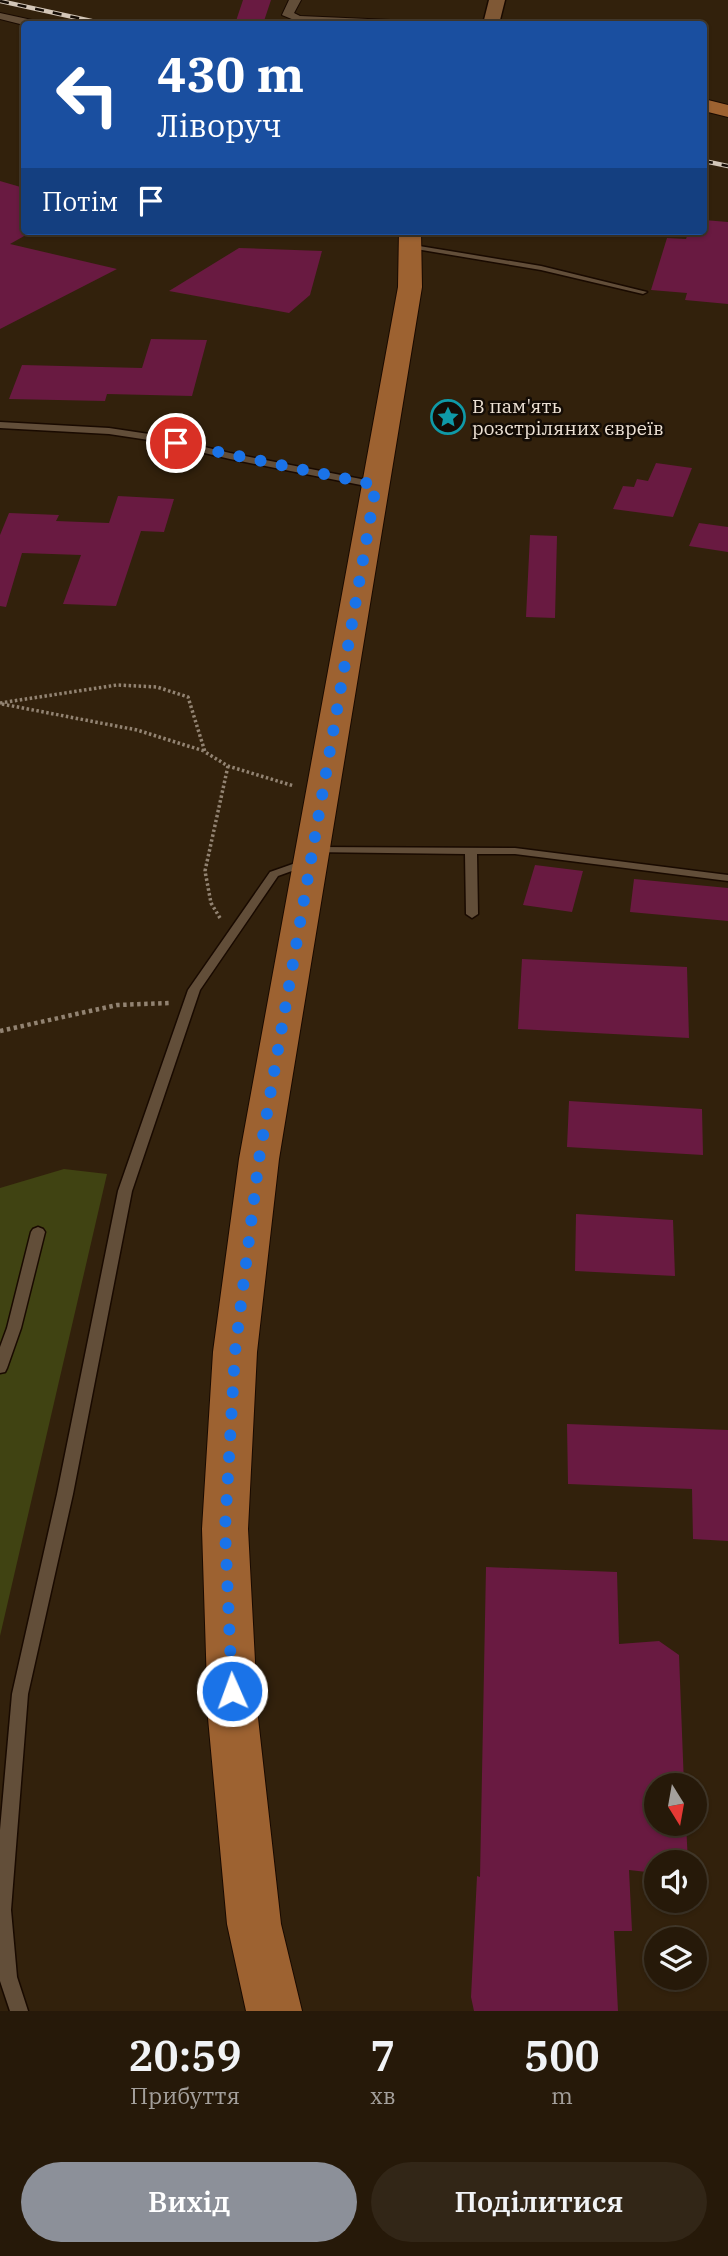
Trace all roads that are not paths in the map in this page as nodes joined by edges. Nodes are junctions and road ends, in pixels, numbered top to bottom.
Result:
1 (295, 0) edge
2 (497, 0) edge
3 (0, 16) edge
4 (23, 21) edge
5 (344, 21) edge
6 (492, 21) edge
7 (707, 106) edge
8 (728, 111) edge
9 (410, 238) edge
10 (643, 292) dead end
11 (0, 425) edge
12 (376, 485) junction
13 (471, 852) junction
14 (311, 855) junction
15 (728, 878) edge
16 (472, 914) dead end
17 (38, 1232) dead end
18 (0, 1368) edge
19 (19, 2011) edge
20 (274, 2011) edge

1 - 5 street
2 - 6 main road
3 - 4 street
7 - 8 main road
9 - 10 lane
9 - 12 main road
11 - 12 lane
12 - 14 main road
13 - 14 lane
13 - 15 lane
13 - 16 lane
14 - 19 lane
14 - 20 main road
17 - 18 lane

